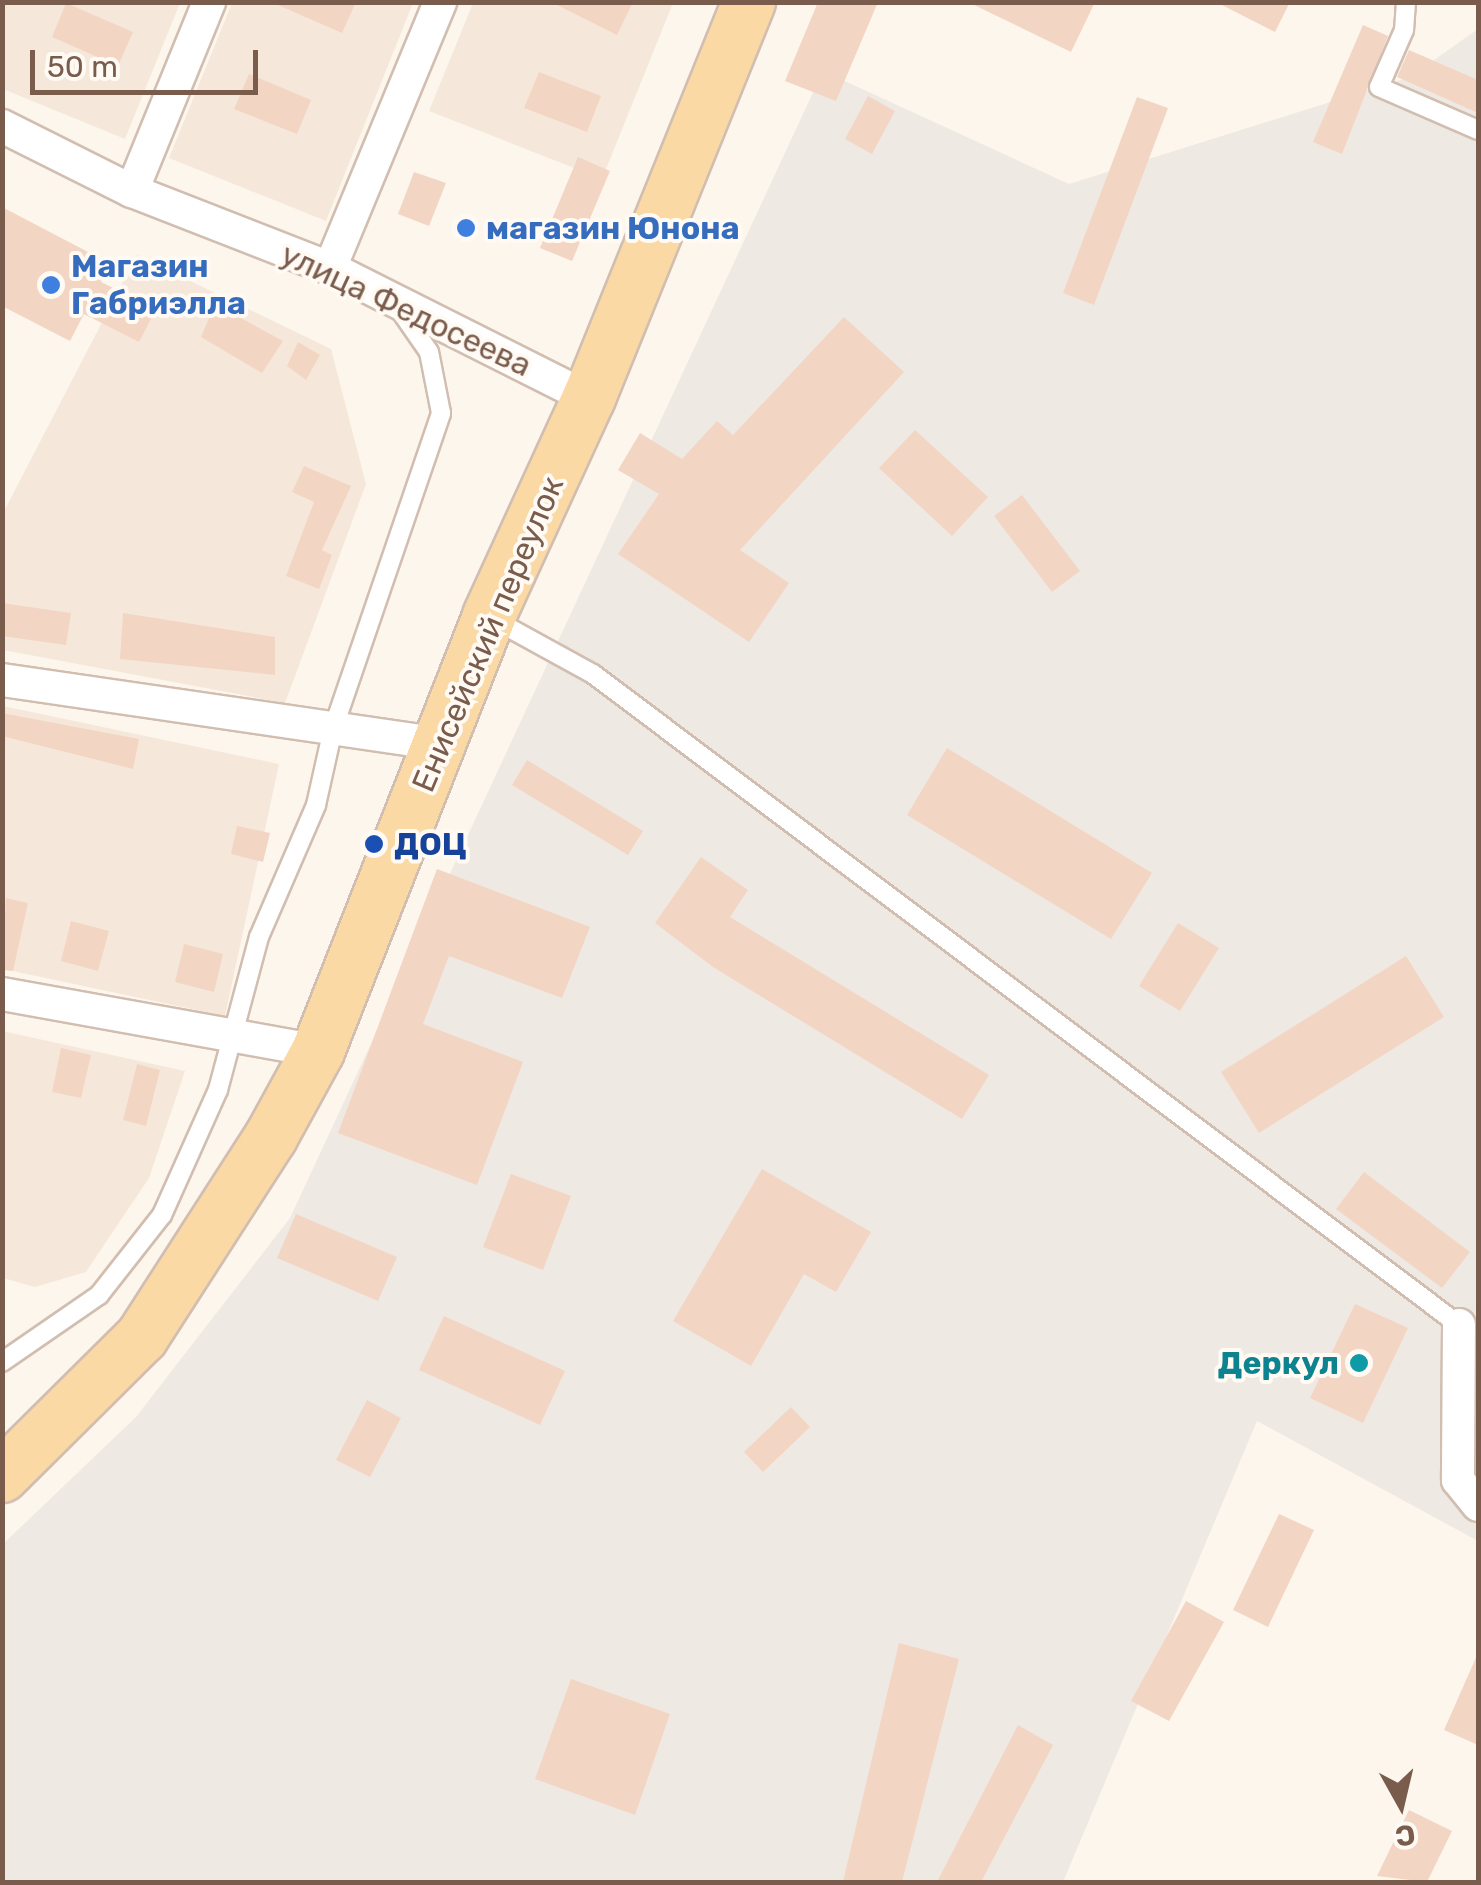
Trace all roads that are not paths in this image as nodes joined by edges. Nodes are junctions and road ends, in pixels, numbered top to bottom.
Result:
1 (209, 2) edge
2 (440, 2) edge
3 (749, 2) edge
4 (1406, 2) edge
5 (2, 126) edge
6 (1478, 130) edge
7 (132, 191) junction
8 (330, 268) junction
9 (392, 299) junction
10 (590, 398) junction
11 (489, 616) junction
12 (2, 680) edge
13 (333, 730) junction
14 (440, 744) junction
15 (2, 994) edge
16 (230, 1040) junction
17 (318, 1051) junction
18 (1459, 1325) joint
19 (2, 1362) edge
20 (2, 1476) edge
21 (1478, 1505) edge

1 - 7 street
2 - 8 street
3 - 10 main road, Енисейский переулок
4 - 6 lane
5 - 7 street, улица Федосеева
7 - 8 street, улица Федосеева
8 - 9 street, улица Федосеева
9 - 10 street, улица Федосеева
9 - 13 lane
10 - 11 main road, Енисейский переулок
11 - 14 main road, Енисейский переулок
11 - 18 lane
12 - 13 street
13 - 14 street
13 - 16 lane
14 - 17 main road, Енисейский переулок
15 - 16 street
16 - 17 street
16 - 19 lane
17 - 20 main road, Енисейский переулок
18 - 21 street

